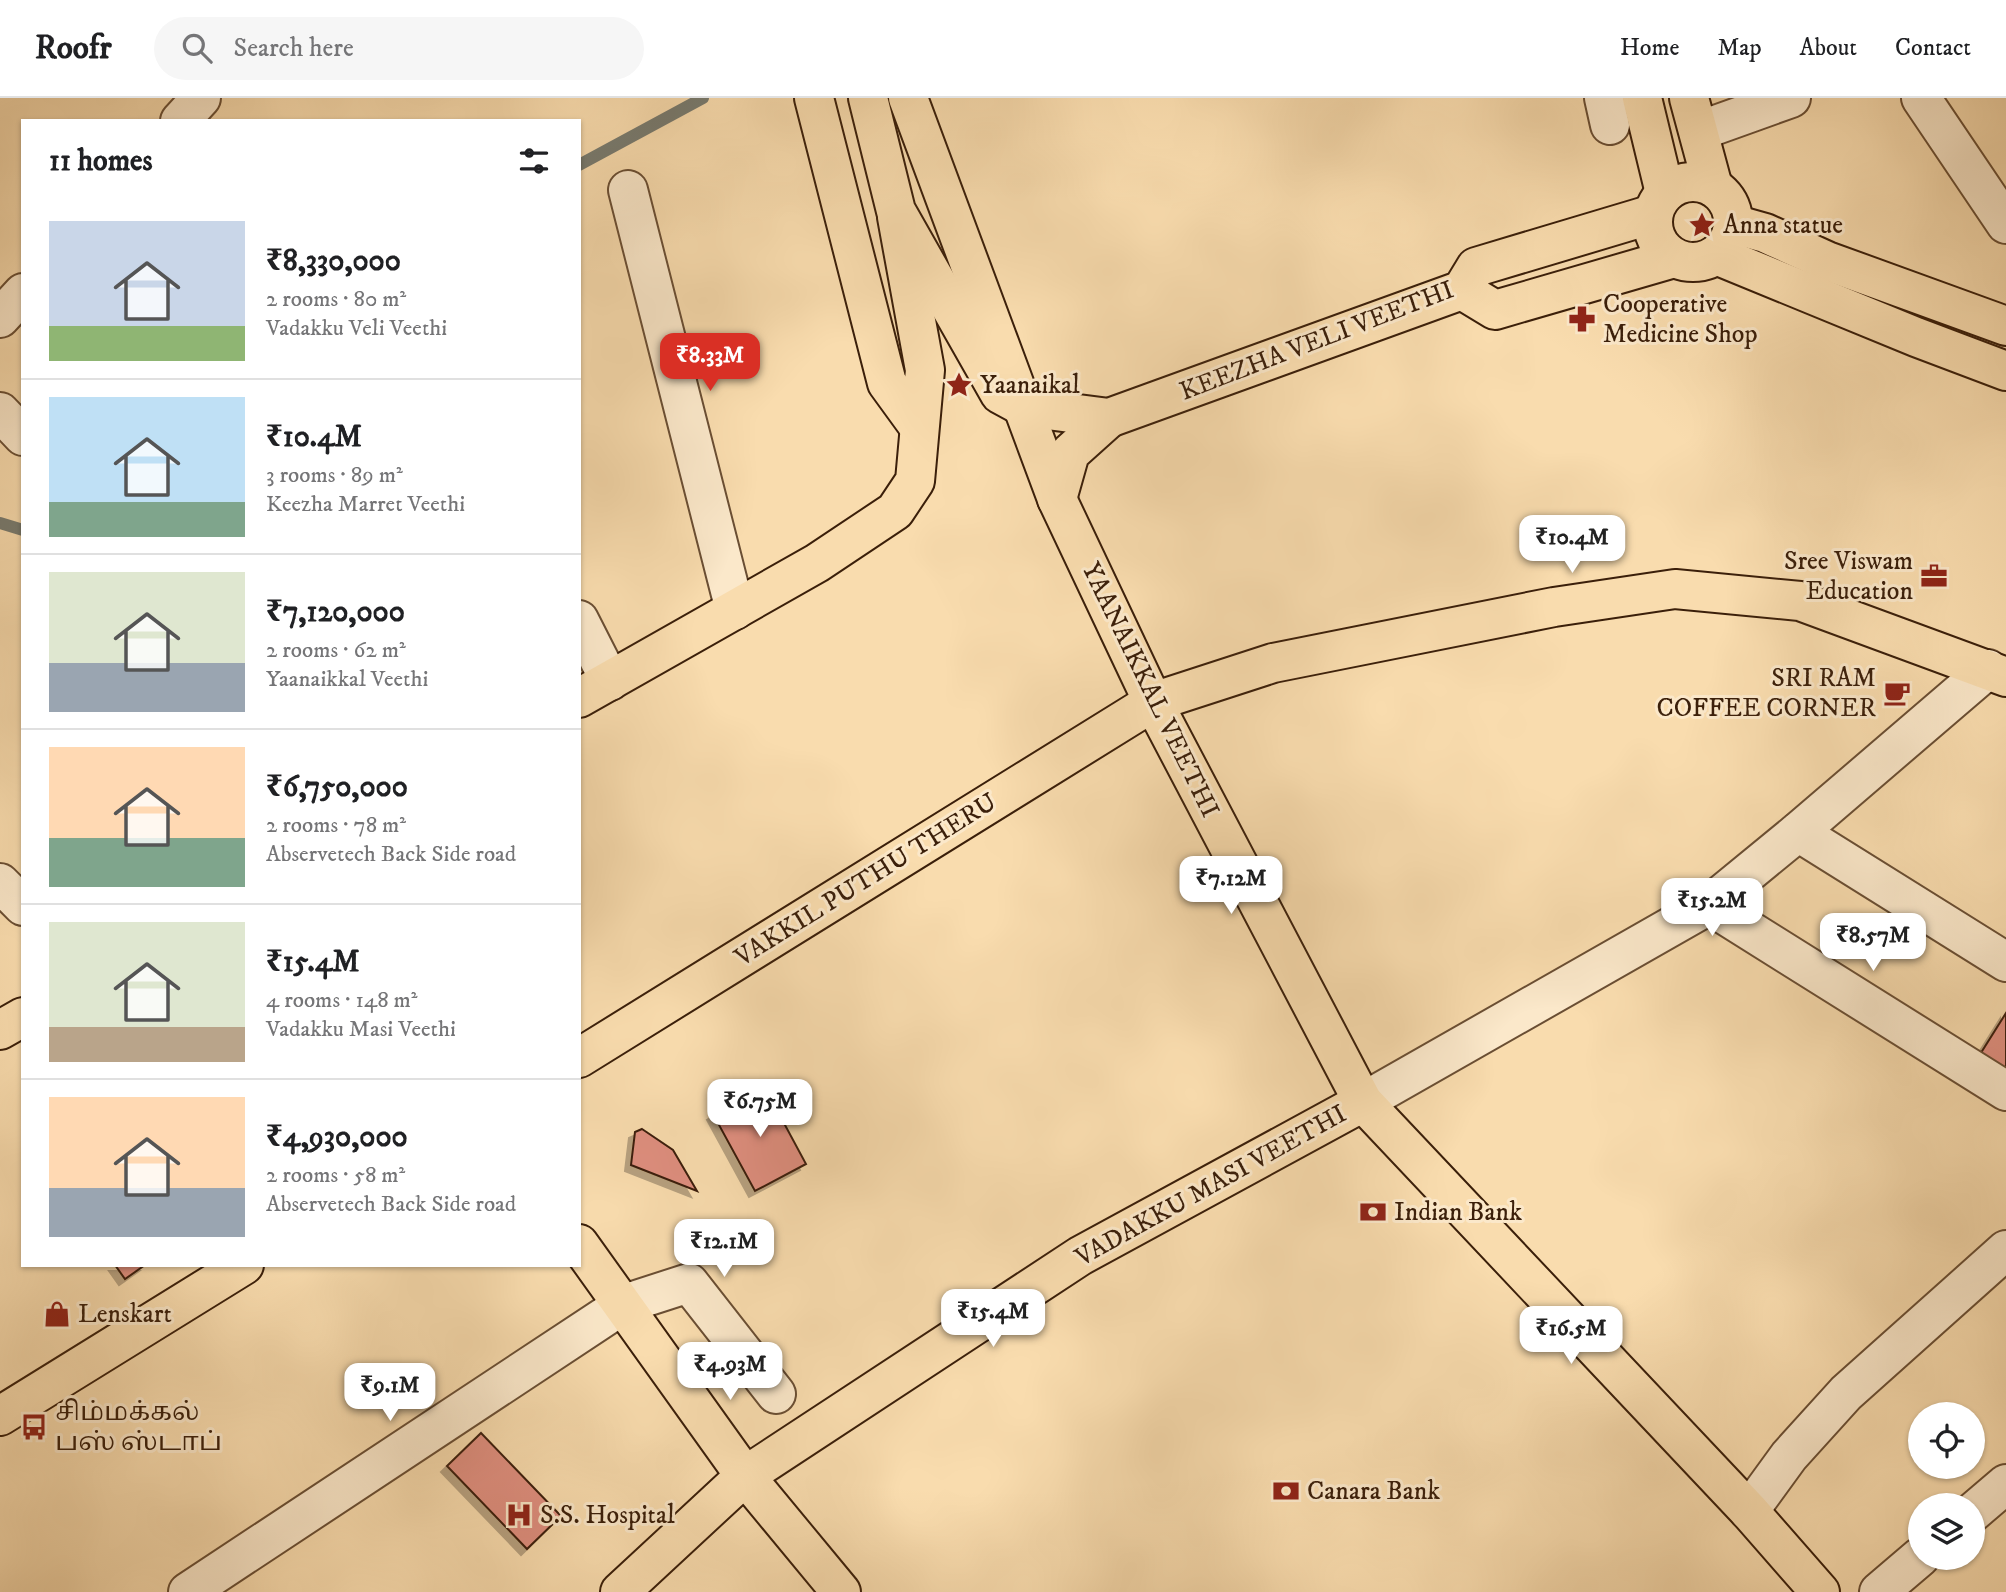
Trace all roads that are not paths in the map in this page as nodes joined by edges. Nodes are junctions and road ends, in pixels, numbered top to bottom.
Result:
1 (201, 98) edge
2 (814, 98) edge
3 (867, 98) edge
4 (908, 98) edge
5 (1642, 98) edge
6 (1791, 98) edge
7 (1921, 98) edge
8 (1694, 114) edge
9 (182, 119) edge
10 (1713, 187) junction
11 (628, 190) dead end
12 (1659, 204) junction
13 (896, 212) junction
14 (2006, 224) edge
15 (1725, 239) junction
16 (1674, 258) junction
17 (1462, 290) junction
18 (21, 295) edge
19 (0, 318) edge
20 (2006, 326) edge
21 (2006, 371) edge
22 (1024, 407) junction
23 (0, 412) edge
24 (1109, 418) junction
25 (919, 427) junction
26 (21, 434) edge
27 (1057, 499) junction
28 (735, 610) junction
29 (581, 629) edge
30 (2000, 666) edge
31 (595, 690) edge
32 (1153, 702) junction
33 (1798, 832) junction
34 (0, 883) edge
35 (21, 904) edge
36 (1709, 905) junction
37 (2006, 962) edge
38 (21, 1018) edge
39 (0, 1030) edge
40 (581, 1057) edge
41 (2006, 1091) edge
42 (1363, 1102) junction
43 (581, 1247) edge
44 (2006, 1250) edge
45 (241, 1267) edge
46 (624, 1304) junction
47 (776, 1394) dead end
48 (0, 1416) edge
49 (745, 1476) junction
50 (2006, 1484) edge
51 (1985, 1502) edge
52 (1749, 1511) junction
53 (1908, 1568) edge
54 (188, 1592) edge
55 (620, 1592) edge
56 (841, 1592) edge
57 (1820, 1592) edge
58 (1879, 1592) edge

1 - 9 street
2 - 25 main road
3 - 13 main road
4 - 22 main road, YAANAIKKAL VEETHI
5 - 12 main road
6 - 8 street
7 - 14 street
8 - 10 main road
10 - 12 main road
10 - 15 main road
11 - 28 street
12 - 16 main road
12 - 17 main road, KEEZHA VELI VEETHI
13 - 22 main road
13 - 25 main road
15 - 16 main road
15 - 20 main road
15 - 21 main road
16 - 17 main road
17 - 24 main road, KEEZHA VELI VEETHI
18 - 19 street
22 - 24 main road
22 - 27 main road, YAANAIKKAL VEETHI
23 - 26 street
24 - 27 main road, KEEZHA VELI VEETHI
25 - 28 main road
27 - 32 main road, YAANAIKKAL VEETHI
28 - 31 main road
29 - 31 street
30 - 32 main road, VAKKIL PUTHU THERU
30 - 33 street
32 - 40 main road, VAKKIL PUTHU THERU
32 - 42 main road, YAANAIKKAL VEETHI
33 - 36 street
33 - 37 street
34 - 35 street
36 - 41 street
36 - 42 street
38 - 39 main road
42 - 49 main road, VADAKKU MASI VEETHI
42 - 52 main road, YAANAIKKAL VEETHI
43 - 46 main road
44 - 52 street
45 - 48 main road
46 - 47 street
46 - 49 main road
46 - 54 street
49 - 55 main road, VADAKKU MASI VEETHI
49 - 56 main road
50 - 51 street
52 - 57 main road, YAANAIKKAL VEETHI
53 - 58 street

